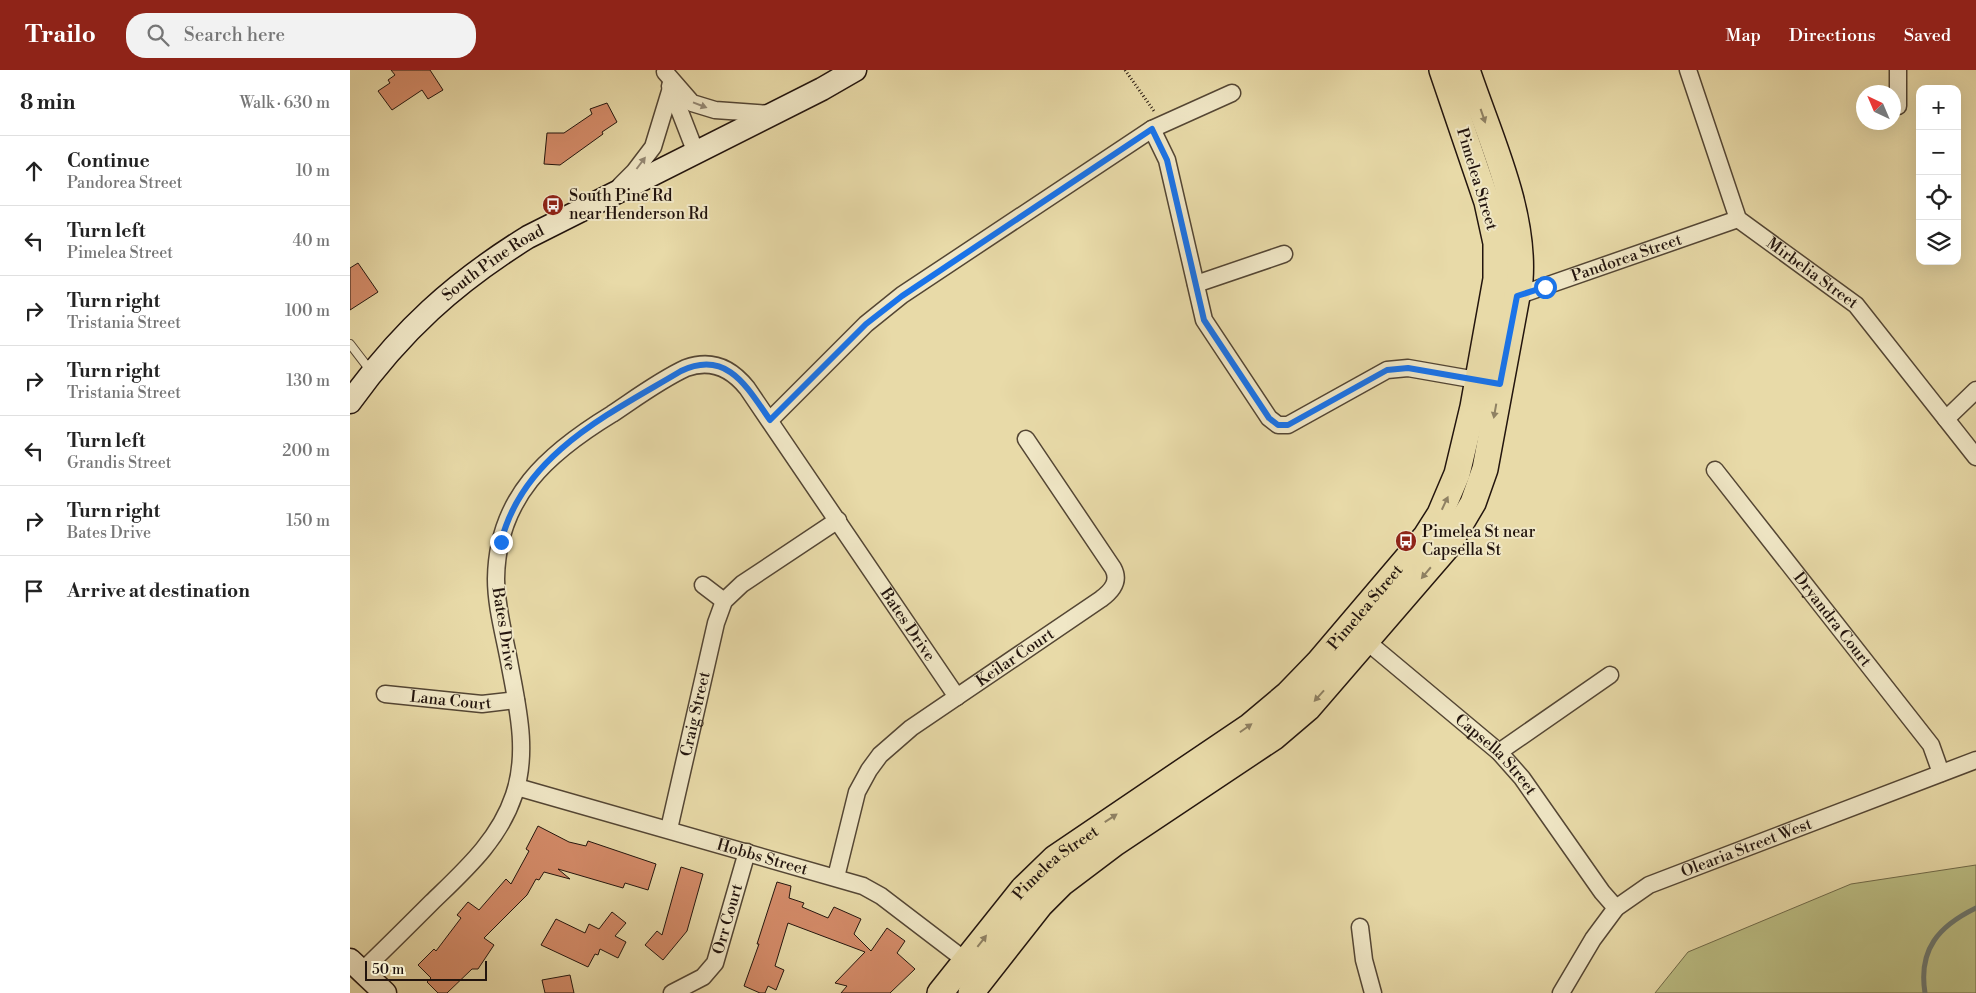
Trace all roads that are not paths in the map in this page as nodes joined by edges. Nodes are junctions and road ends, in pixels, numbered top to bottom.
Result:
1 (855, 70) edge
2 (1442, 70) edge
3 (1467, 70) edge
4 (1688, 70) edge
5 (1898, 70) edge
6 (665, 71) edge
7 (1898, 85) edge
8 (671, 88) junction
9 (1232, 93) dead end
10 (774, 114) junction
11 (1152, 129) junction
12 (696, 153) junction
13 (608, 198) junction
14 (1738, 219) junction
15 (1284, 254) dead end
16 (1196, 284) junction
17 (1517, 296) junction
18 (350, 344) edge
19 (372, 371) junction
20 (1489, 382) junction
21 (1976, 390) edge
22 (350, 402) edge
23 (770, 420) junction
24 (1946, 420) junction
25 (1026, 439) dead end
26 (1976, 457) edge
27 (1715, 470) dead end
28 (838, 520) junction
29 (703, 585) dead end
30 (724, 601) junction
31 (1358, 634) junction
32 (1610, 675) dead end
33 (385, 694) dead end
34 (958, 697) junction
35 (516, 700) junction
36 (1498, 752) junction
37 (1976, 760) edge
38 (1942, 773) junction
39 (517, 786) junction
40 (669, 829) junction
41 (746, 852) junction
42 (836, 877) junction
43 (1616, 908) junction
44 (1360, 928) dead end
45 (356, 965) edge
46 (974, 976) edge
47 (385, 993) edge
48 (672, 993) edge
49 (940, 993) edge
50 (1373, 993) edge
51 (1561, 993) edge

1 - 10 street, South Pine Road
2 - 20 main road, Pimelea Street
3 -> 17 main road, Pimelea Street
4 - 14 street
5 - 7 street
6 - 8 street
6 -> 10 street
8 - 12 street
13 -> 8 street
9 - 11 street
10 - 12 street, South Pine Road
11 - 16 street
11 - 23 street
12 - 13 street, South Pine Road
13 - 19 street, South Pine Road
14 - 17 street, Pandorea Street
14 - 24 street, Mirbelia Street
15 - 16 street
16 - 20 street
17 - 20 main road, Pimelea Street
18 - 19 lane
19 - 22 street, South Pine Road
20 - 31 main road, Pimelea Street
21 - 24 street
23 - 28 street, Bates Drive
23 - 35 street, Bates Drive
24 - 26 street, Mirbelia Street
25 - 34 street, Keilar Court
27 - 38 street, Dryandra Court
28 - 30 street, Craig Street
28 - 34 street, Bates Drive
29 - 30 street
30 - 40 street, Craig Street
31 - 36 street, Capsella Street
31 - 46 main road, Pimelea Street
32 - 36 street
33 - 35 street, Lana Court
34 - 42 street, Keilar Court
35 - 39 street, Bates Drive
36 - 43 street, Capsella Street
37 - 38 street, Olearia Street West
38 - 43 street, Olearia Street West
39 - 40 street, Hobbs Street
39 - 45 street, Bates Drive
40 - 41 street, Hobbs Street
41 - 42 street, Hobbs Street
41 - 48 street, Orr Court
42 - 46 street, Hobbs Street
43 - 51 street, Olearia Street West
44 - 50 street
45 - 47 street
46 - 49 main road, Pimelea Street

